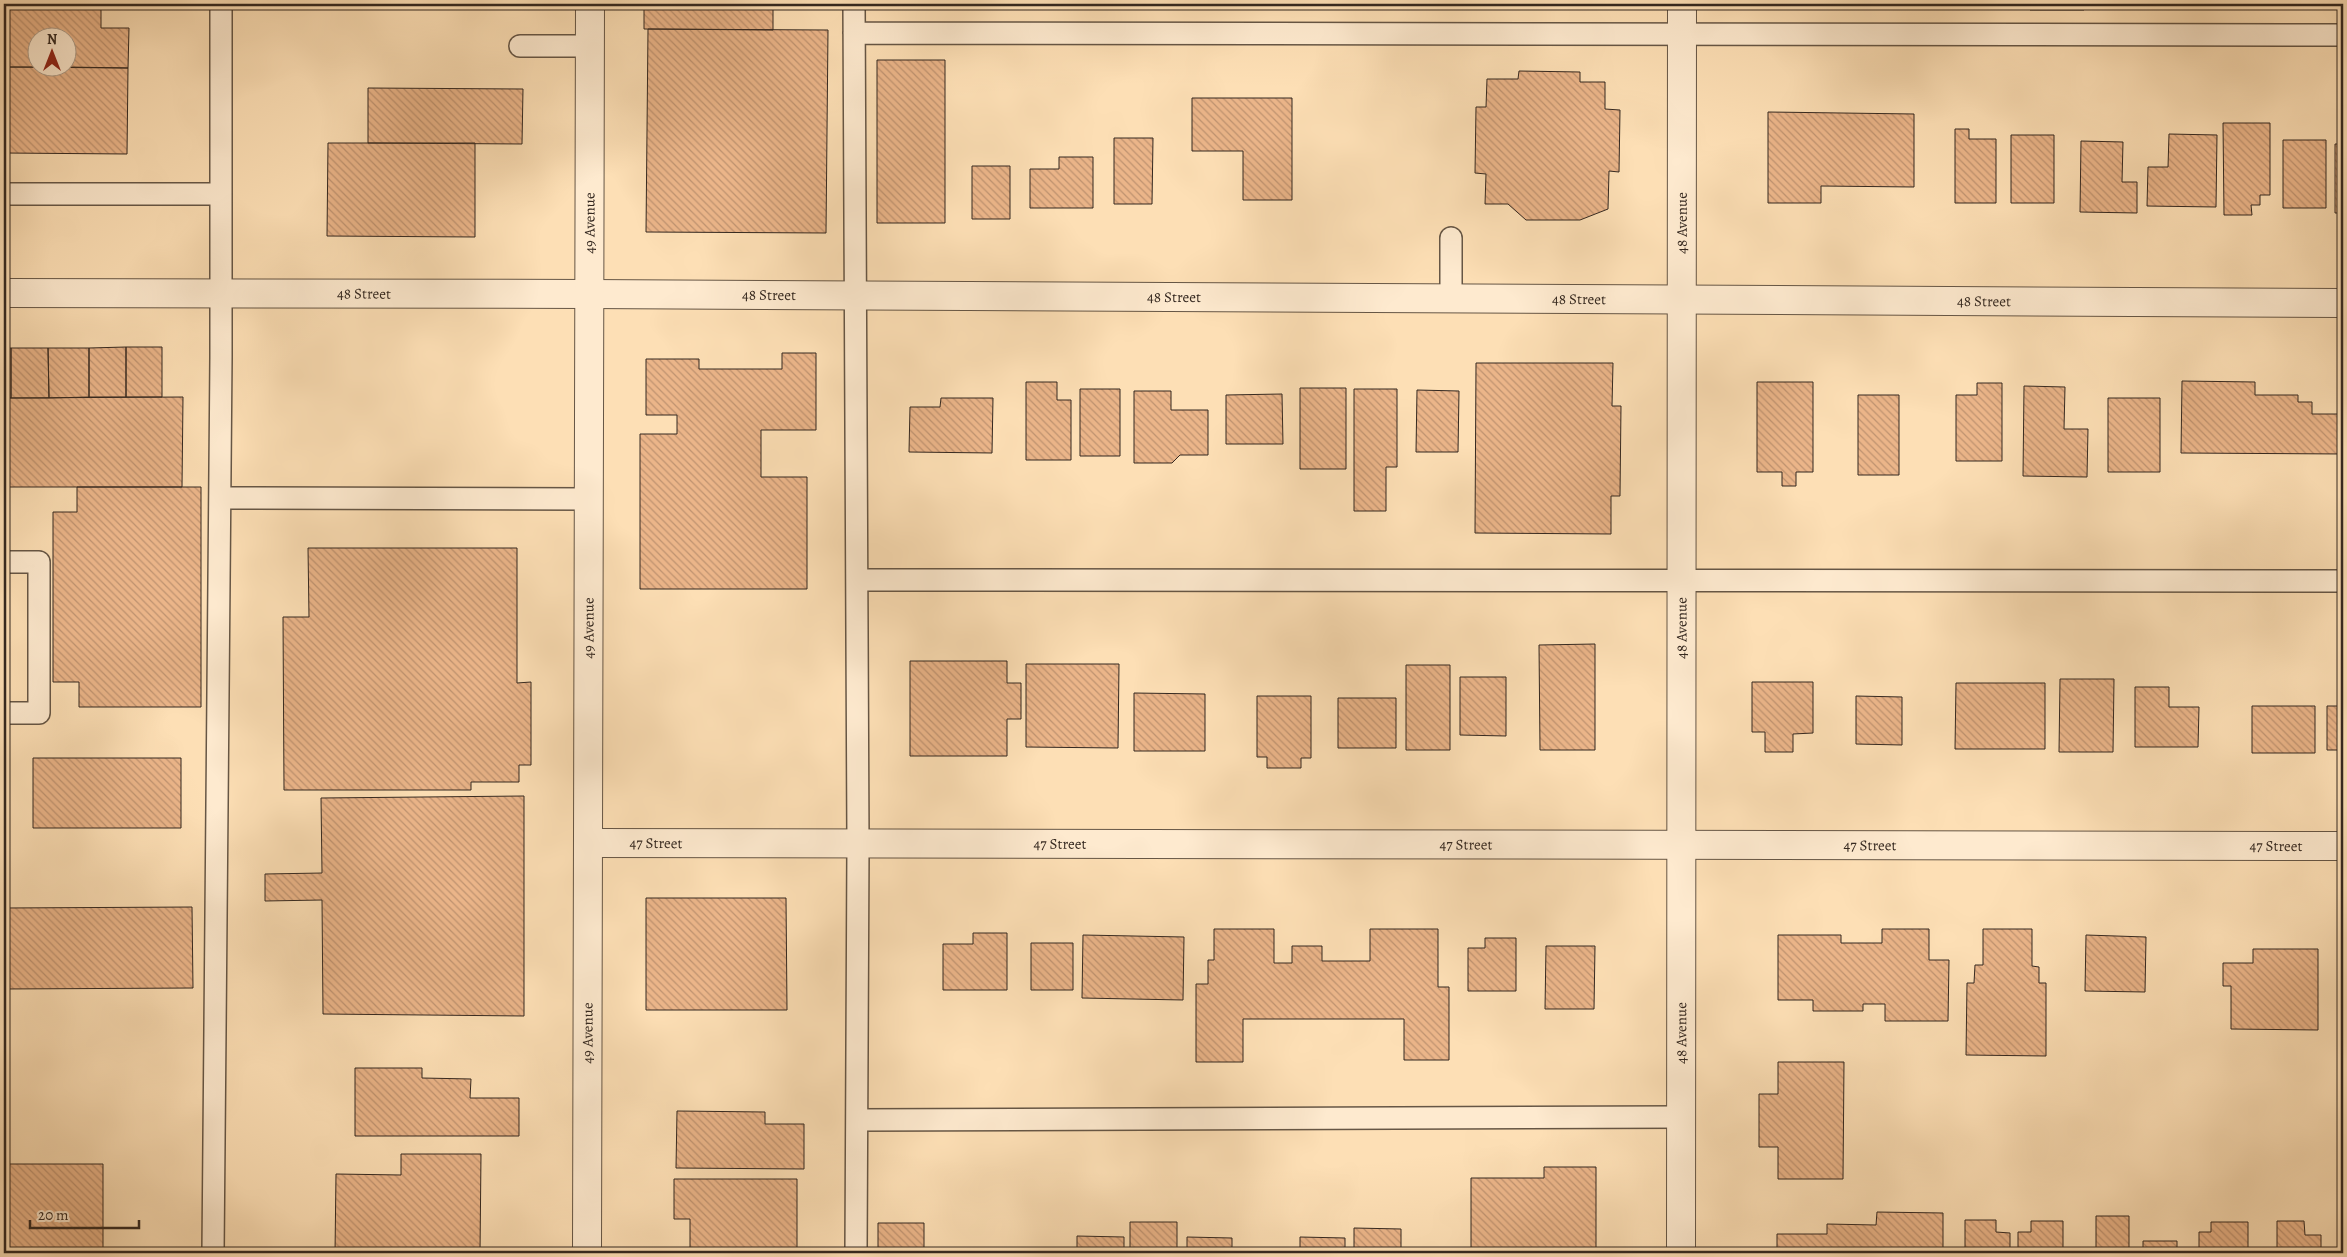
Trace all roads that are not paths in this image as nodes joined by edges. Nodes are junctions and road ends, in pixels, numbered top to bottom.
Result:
1 (221, 4) edge
2 (590, 4) edge
3 (854, 4) edge
4 (1682, 4) edge
5 (854, 33) junction
6 (1682, 34) junction
7 (2343, 36) edge
8 (520, 46) dead end
9 (590, 46) junction
10 (4, 194) edge
11 (221, 194) junction
12 (1451, 238) dead end
13 (4, 293) edge
14 (221, 294) junction
15 (590, 294) junction
16 (856, 296) junction
17 (1451, 299) junction
18 (1681, 300) junction
19 (2343, 303) edge
20 (220, 498) junction
21 (589, 499) junction
22 (4, 562) edge
23 (857, 580) junction
24 (1681, 581) junction
25 (2343, 581) edge
26 (4, 713) edge
27 (588, 843) junction
28 (858, 844) junction
29 (1680, 844) junction
30 (2343, 846) edge
31 (1681, 1117) junction
32 (857, 1120) junction
33 (213, 1253) edge
34 (587, 1253) edge
35 (856, 1253) edge
36 (1681, 1253) edge

1 - 11 lane
2 - 9 street, 49 Avenue
3 - 5 lane
4 - 6 street, 48 Avenue
5 - 6 lane
5 - 16 lane
6 - 7 lane
6 - 18 street, 48 Avenue
8 - 9 lane
9 - 15 street, 49 Avenue
10 - 11 lane
11 - 14 lane
12 - 17 lane
13 - 14 street, 48 Street
14 - 15 street, 48 Street
14 - 20 lane
15 - 16 street, 48 Street
15 - 21 street, 49 Avenue
16 - 17 street, 48 Street
16 - 23 lane
17 - 18 street, 48 Street
18 - 19 street, 48 Street
18 - 24 street, 48 Avenue
20 - 21 lane
20 - 33 lane
21 - 27 street, 49 Avenue
22 - 26 lane
23 - 24 lane
23 - 28 lane
24 - 25 lane
24 - 29 street, 48 Avenue
27 - 28 street, 47 Street
27 - 34 street, 49 Avenue
28 - 29 street, 47 Street
28 - 32 lane
29 - 30 street, 47 Street
29 - 31 street, 48 Avenue
31 - 32 lane
31 - 36 street, 48 Avenue
32 - 35 lane

